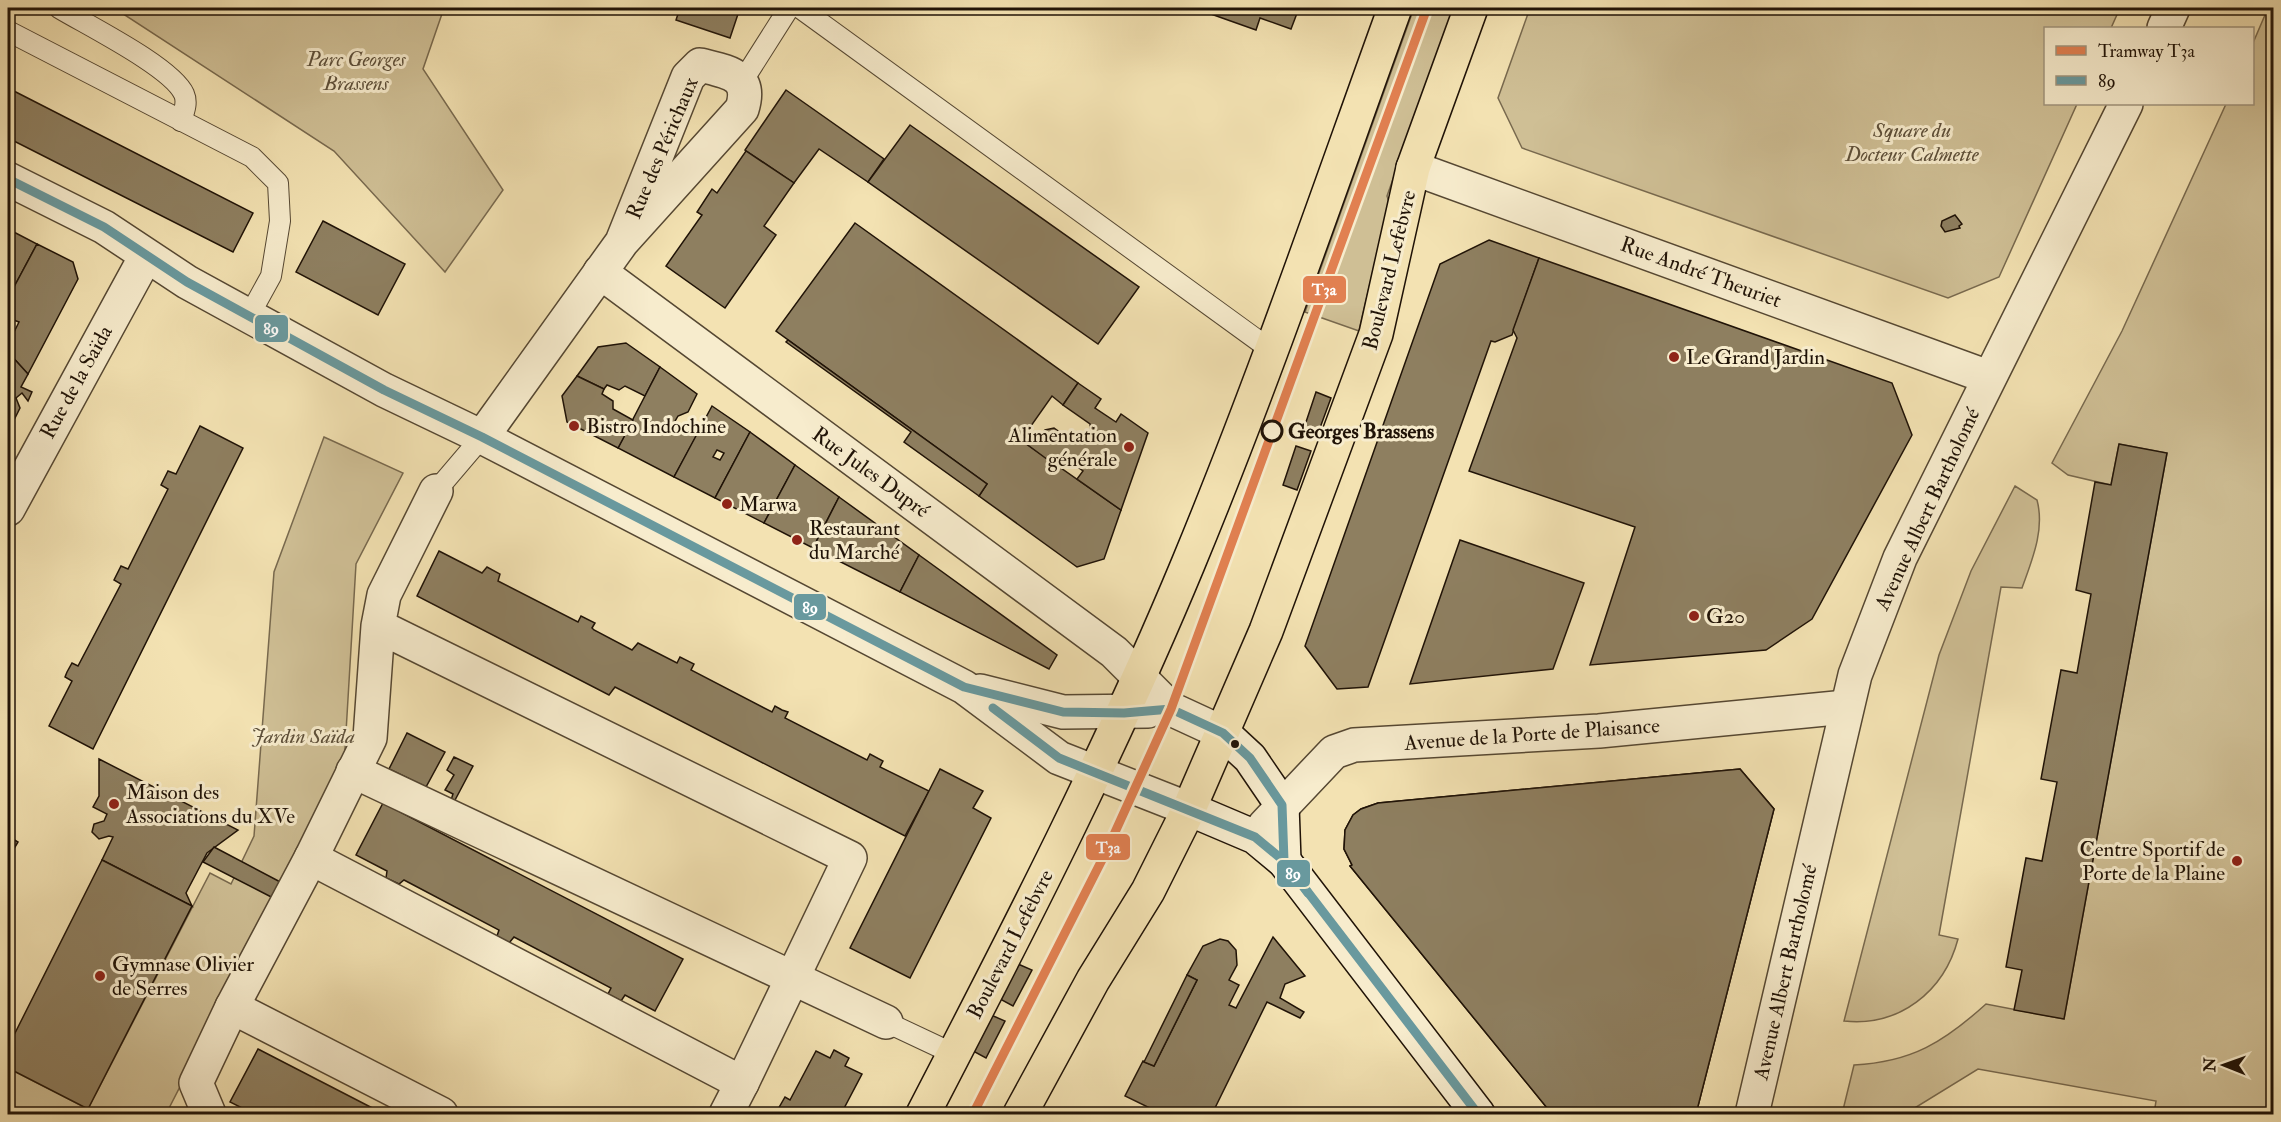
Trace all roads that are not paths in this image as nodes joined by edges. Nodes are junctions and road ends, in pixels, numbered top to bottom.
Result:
1 (59, 8) edge
2 (789, 8) edge
3 (800, 8) edge
4 (1395, 8) edge
5 (1471, 8) edge
6 (2173, 8) edge
7 (2164, 27) edge
8 (8, 31) edge
9 (742, 82) junction
10 (2125, 105) edge
11 (181, 121) junction
12 (1413, 168) junction
13 (8, 179) edge
14 (622, 242) junction
15 (146, 256) junction
16 (600, 272) junction
17 (249, 316) junction
18 (1271, 350) junction
19 (1988, 376) junction
20 (482, 437) junction
21 (436, 491) joint
22 (10, 496) edge
23 (378, 626) junction
24 (1140, 675) junction
25 (964, 687) junction
26 (1846, 707) junction
27 (1172, 709) junction
28 (1124, 713) junction
29 (1223, 733) junction
30 (353, 771) junction
31 (1096, 773) junction
32 (1282, 805) junction
33 (1189, 809) junction
34 (1255, 837) junction
35 (311, 858) junction
36 (1284, 861) junction
37 (793, 980) junction
38 (232, 1007) junction
39 (886, 1022) joint
40 (954, 1054) junction
41 (742, 1083) junction
42 (209, 1114) edge
43 (441, 1114) edge
44 (726, 1114) edge
45 (923, 1114) edge
46 (1020, 1114) edge
47 (1478, 1114) edge
48 (1752, 1114) edge

1 - 11 lane
2 - 9 lane, Rue des Périchaux
3 - 18 lane
4 - 18 main road, Boulevard Lefebvre
5 - 12 main road, Boulevard Lefebvre
6 - 7 street
8 - 11 lane
9 - 14 street, Rue des Périchaux
9 - 14 street, Rue des Périchaux
10 - 19 street, Avenue Albert Bartholomé
11 - 17 lane
12 - 19 street, Rue André Theuriet
12 - 29 main road, Boulevard Lefebvre
13 - 15 street
14 - 16 street, Rue des Périchaux
15 - 17 street
15 - 22 street, Rue de la Saïda
16 - 20 street, Rue des Périchaux
16 - 24 street, Rue Jules Dupré
17 - 20 street
18 - 24 main road, Boulevard Lefebvre
19 - 26 street, Avenue Albert Bartholomé
20 - 21 lane
20 - 25 street
21 - 23 street
23 - 30 street
23 - 37 street
24 - 27 street
24 - 28 main road, Boulevard Lefebvre
25 - 28 street
25 - 31 street
26 - 32 street, Avenue de la Porte de Plaisance
26 - 48 street, Avenue Albert Bartholomé
27 - 28 street
27 - 29 street
28 - 31 main road, Boulevard Lefebvre
29 - 32 street
29 - 33 main road, Boulevard Lefebvre
30 - 35 street
30 - 37 street
31 - 33 street
31 - 40 main road, Boulevard Lefebvre
32 - 34 street, Avenue de la Porte de Plaisance
32 - 36 street
33 - 34 street
33 - 46 main road, Boulevard Lefebvre
34 - 36 street
35 - 38 street
35 - 41 street
36 - 47 street
37 - 39 street
37 - 41 street
38 - 42 street
38 - 43 street
39 - 40 lane
40 - 45 main road, Boulevard Lefebvre
41 - 44 street

